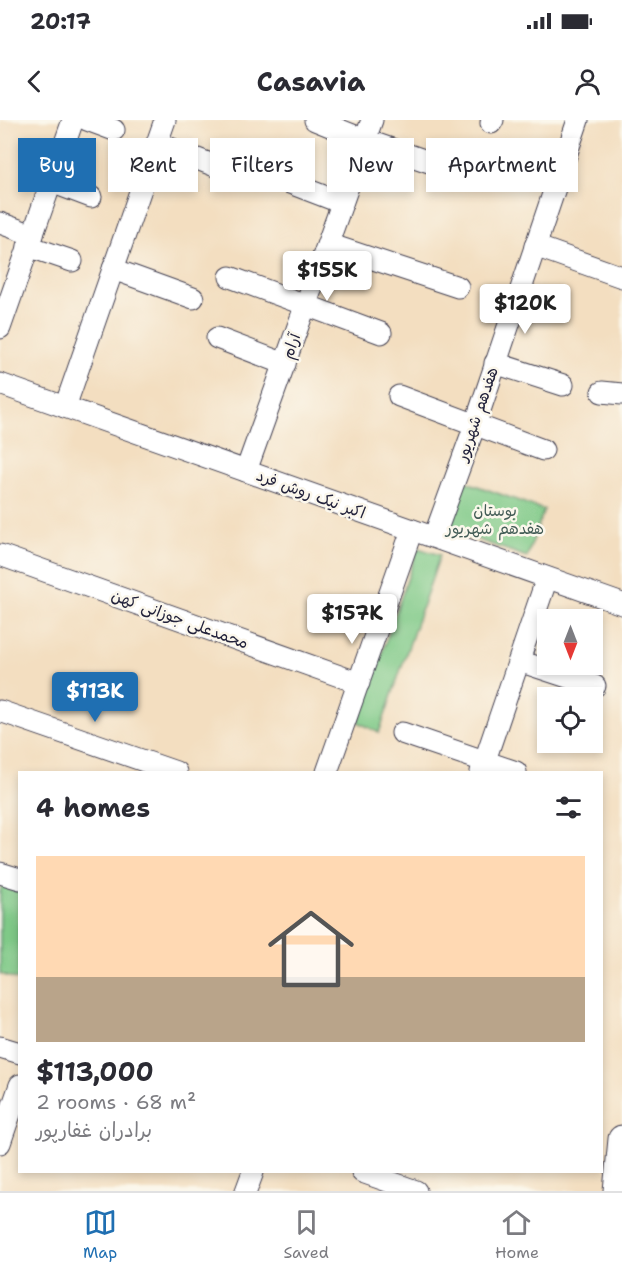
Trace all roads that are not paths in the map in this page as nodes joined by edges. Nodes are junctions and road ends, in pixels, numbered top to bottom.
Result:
1 (73, 120) edge
2 (87, 120) edge
3 (165, 120) edge
4 (315, 120) edge
5 (578, 120) edge
6 (114, 130) dead end
7 (368, 130) edge
8 (67, 138) edge
9 (159, 138) edge
10 (426, 158) edge
11 (48, 192) edge
12 (78, 192) edge
13 (140, 192) edge
14 (313, 192) edge
15 (91, 197) dead end
16 (342, 203) junction
17 (0, 223) edge
18 (31, 241) junction
19 (328, 243) junction
20 (535, 246) junction
21 (72, 261) dead end
22 (113, 269) junction
23 (230, 277) dead end
24 (622, 277) edge
25 (458, 287) dead end
26 (193, 298) dead end
27 (306, 305) junction
28 (0, 328) edge
29 (381, 333) dead end
30 (217, 338) dead end
31 (495, 363) junction
32 (285, 364) junction
33 (0, 384) edge
34 (562, 385) dead end
35 (399, 396) dead end
36 (65, 407) junction
37 (475, 425) junction
38 (543, 450) dead end
39 (246, 471) junction
40 (412, 530) junction
41 (434, 537) junction
42 (0, 555) edge
43 (547, 578) junction
44 (622, 604) edge
45 (519, 661) junction
46 (359, 683) junction
47 (595, 686) dead end
48 (0, 711) edge
49 (402, 733) dead end
50 (483, 767) edge
51 (173, 771) edge
52 (327, 771) edge
53 (509, 771) edge
54 (0, 873) edge
55 (18, 878) edge
56 (0, 1047) edge
57 (18, 1052) edge
58 (18, 1091) edge
59 (622, 1138) edge
60 (0, 1143) edge
61 (254, 1173) edge
62 (365, 1173) edge
63 (246, 1191) edge
64 (416, 1191) edge
65 (617, 1191) edge

1 - 8 street
2 - 6 street
3 - 9 street
4 - 7 street
5 - 20 street, هفدهم شهریور
7 - 10 street
7 - 16 street, آرام
11 - 18 street
12 - 15 street
13 - 22 street
14 - 16 street
16 - 19 street, آرام
17 - 18 street
18 - 21 street
18 - 28 street
19 - 25 street
19 - 27 street, آرام
20 - 24 street
20 - 31 street, هفدهم شهریور
22 - 26 street
22 - 36 street
23 - 27 street
27 - 29 street
27 - 32 street, آرام
30 - 32 street
31 - 34 street
31 - 37 street, هفدهم شهریور
32 - 39 street, آرام
33 - 36 street, اکبر نیک روش فرد
35 - 37 street
36 - 39 street, اکبر نیک روش فرد
37 - 38 street
37 - 41 street, هفدهم شهریور
39 - 40 street, اکبر نیک روش فرد
40 - 41 street, اکبر نیک روش فرد
40 - 46 street
41 - 43 street, اکبر نیک روش فرد
42 - 46 street, محمدعلی جوزانی کهن
43 - 44 street, اکبر نیک روش فرد
43 - 45 street
45 - 47 street
45 - 50 street
46 - 52 street
48 - 51 street
49 - 50 street
50 - 53 street
54 - 55 street
56 - 57 street
58 - 60 street
59 - 65 main road
61 - 63 street
62 - 64 street

